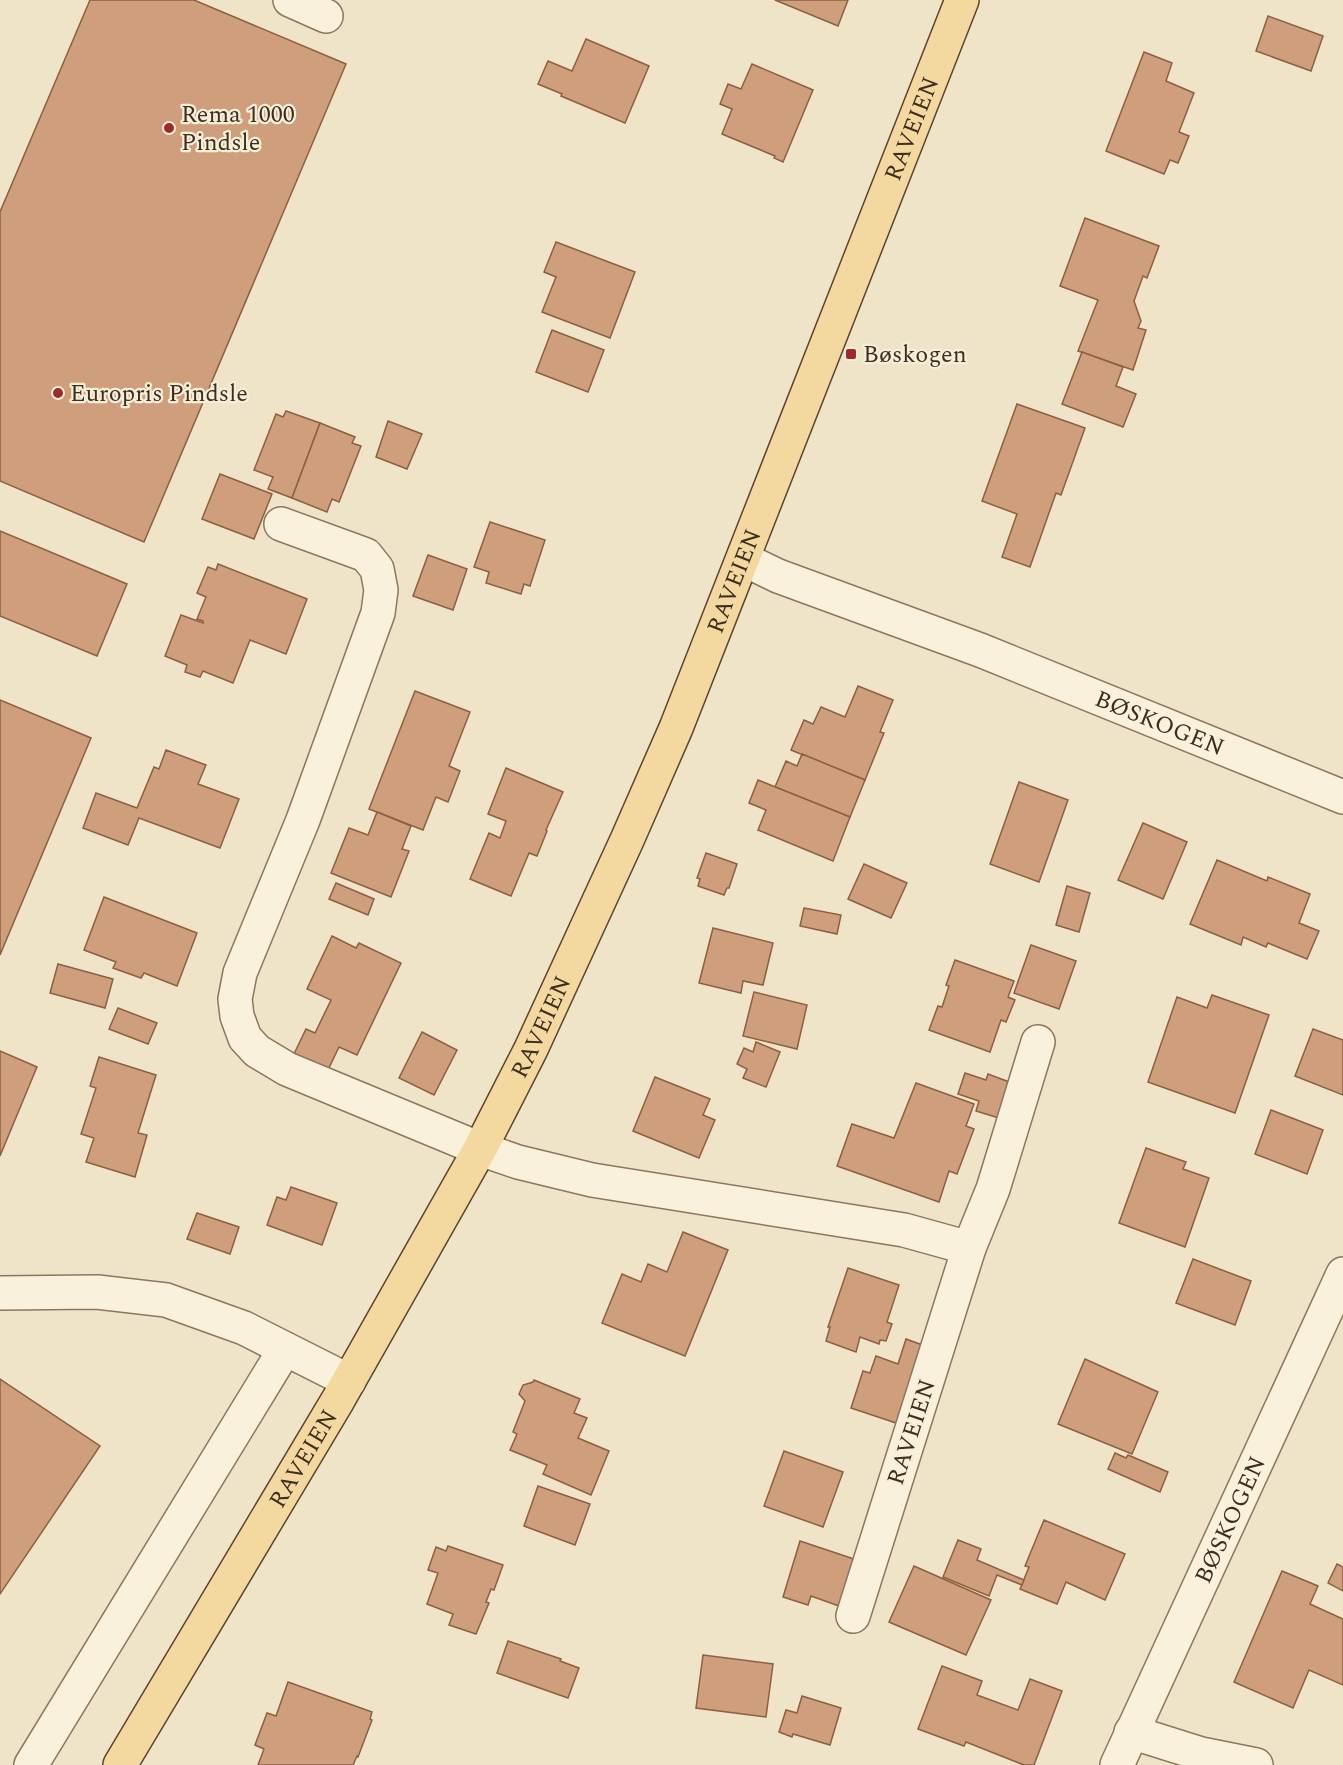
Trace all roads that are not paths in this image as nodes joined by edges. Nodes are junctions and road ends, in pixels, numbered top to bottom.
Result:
1 (290, 0) edge
2 (962, 0) edge
3 (326, 16) dead end
4 (281, 524) dead end
5 (743, 559) junction
6 (1343, 797) edge
7 (1038, 1042) dead end
8 (480, 1149) junction
9 (969, 1248) junction
10 (1343, 1274) edge
11 (0, 1293) edge
12 (285, 1349) junction
13 (349, 1381) junction
14 (853, 1616) dead end
15 (1131, 1732) junction
16 (31, 1765) edge
17 (120, 1765) edge
18 (1117, 1765) edge
19 (1256, 1765) edge

1 - 3 street
2 - 5 main road, RAVEIEN
4 - 8 street
5 - 6 street, BØSKOGEN
5 - 8 main road, RAVEIEN
7 - 9 street, RAVEIEN
8 - 9 street
8 - 13 main road, RAVEIEN
9 - 14 street, RAVEIEN
10 - 15 street, BØSKOGEN
11 - 12 street
12 - 13 street
12 - 16 street
13 - 17 main road, RAVEIEN
15 - 18 street, BØSKOGEN
15 - 19 street

